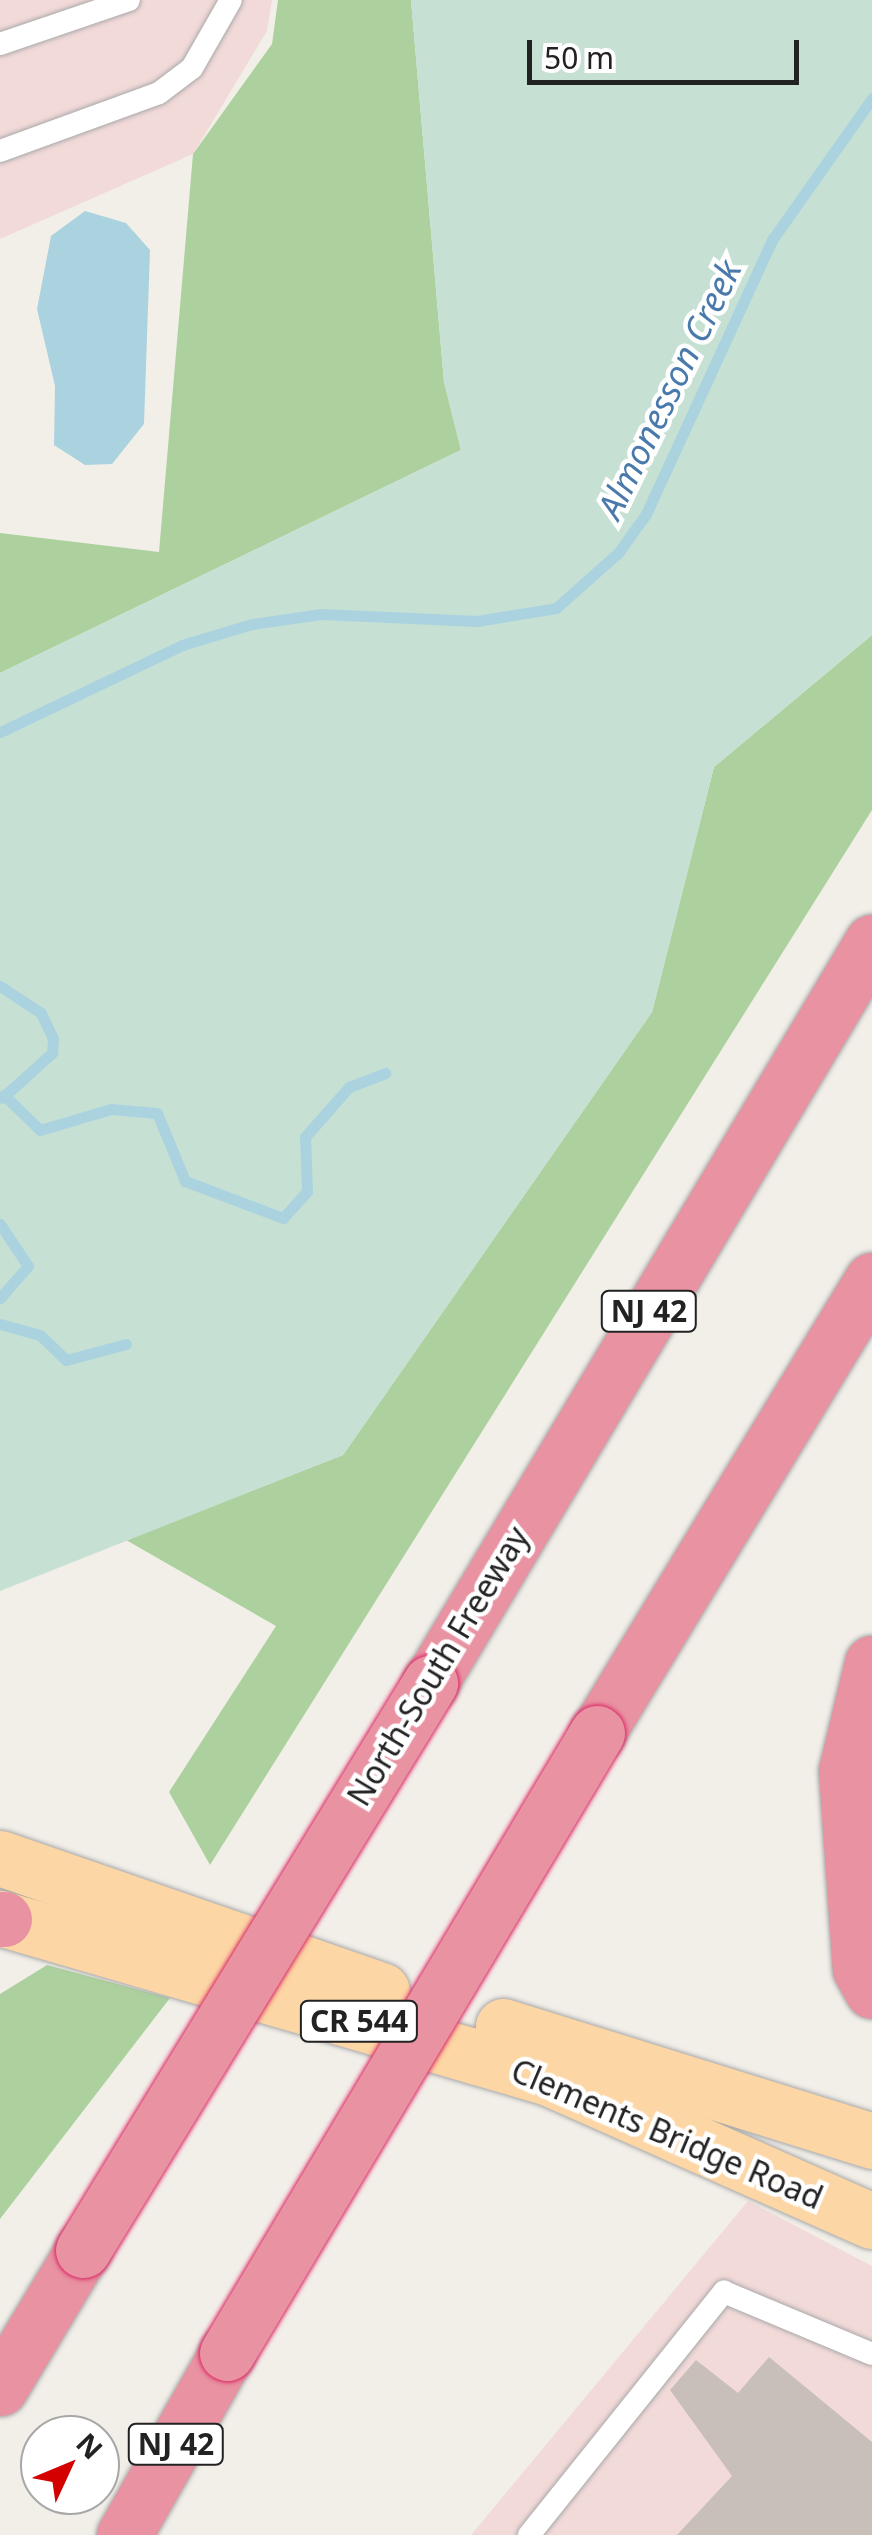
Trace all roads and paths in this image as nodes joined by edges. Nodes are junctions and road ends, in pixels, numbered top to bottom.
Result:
1 (128, 0) edge
2 (231, 0) edge
3 (92, 6) edge
4 (0, 44) edge
5 (0, 151) edge
6 (872, 942) edge
7 (872, 1280) edge
8 (872, 1664) edge
9 (0, 1858) edge
10 (1, 1919) edge
11 (872, 1990) edge
12 (872, 2140) edge
13 (872, 2221) edge
14 (83, 2250) junction
15 (872, 2354) edge
16 (0, 2362) edge
17 (0, 2388) edge
18 (124, 2535) edge
19 (529, 2535) edge

1 - 3 lane
2 - 5 lane
3 - 4 lane
6 - 14 highway, North-South Freeway / NJ 42, bridge
7 - 18 highway, NJ 42, bridge
8 - 11 highway
9 - 12 main road, Clements Bridge Road / CR 544
10 - 13 main road, Clements Bridge Road / CR 544
14 - 16 highway
14 - 17 highway, North-South Freeway / NJ 42
15 - 19 lane

